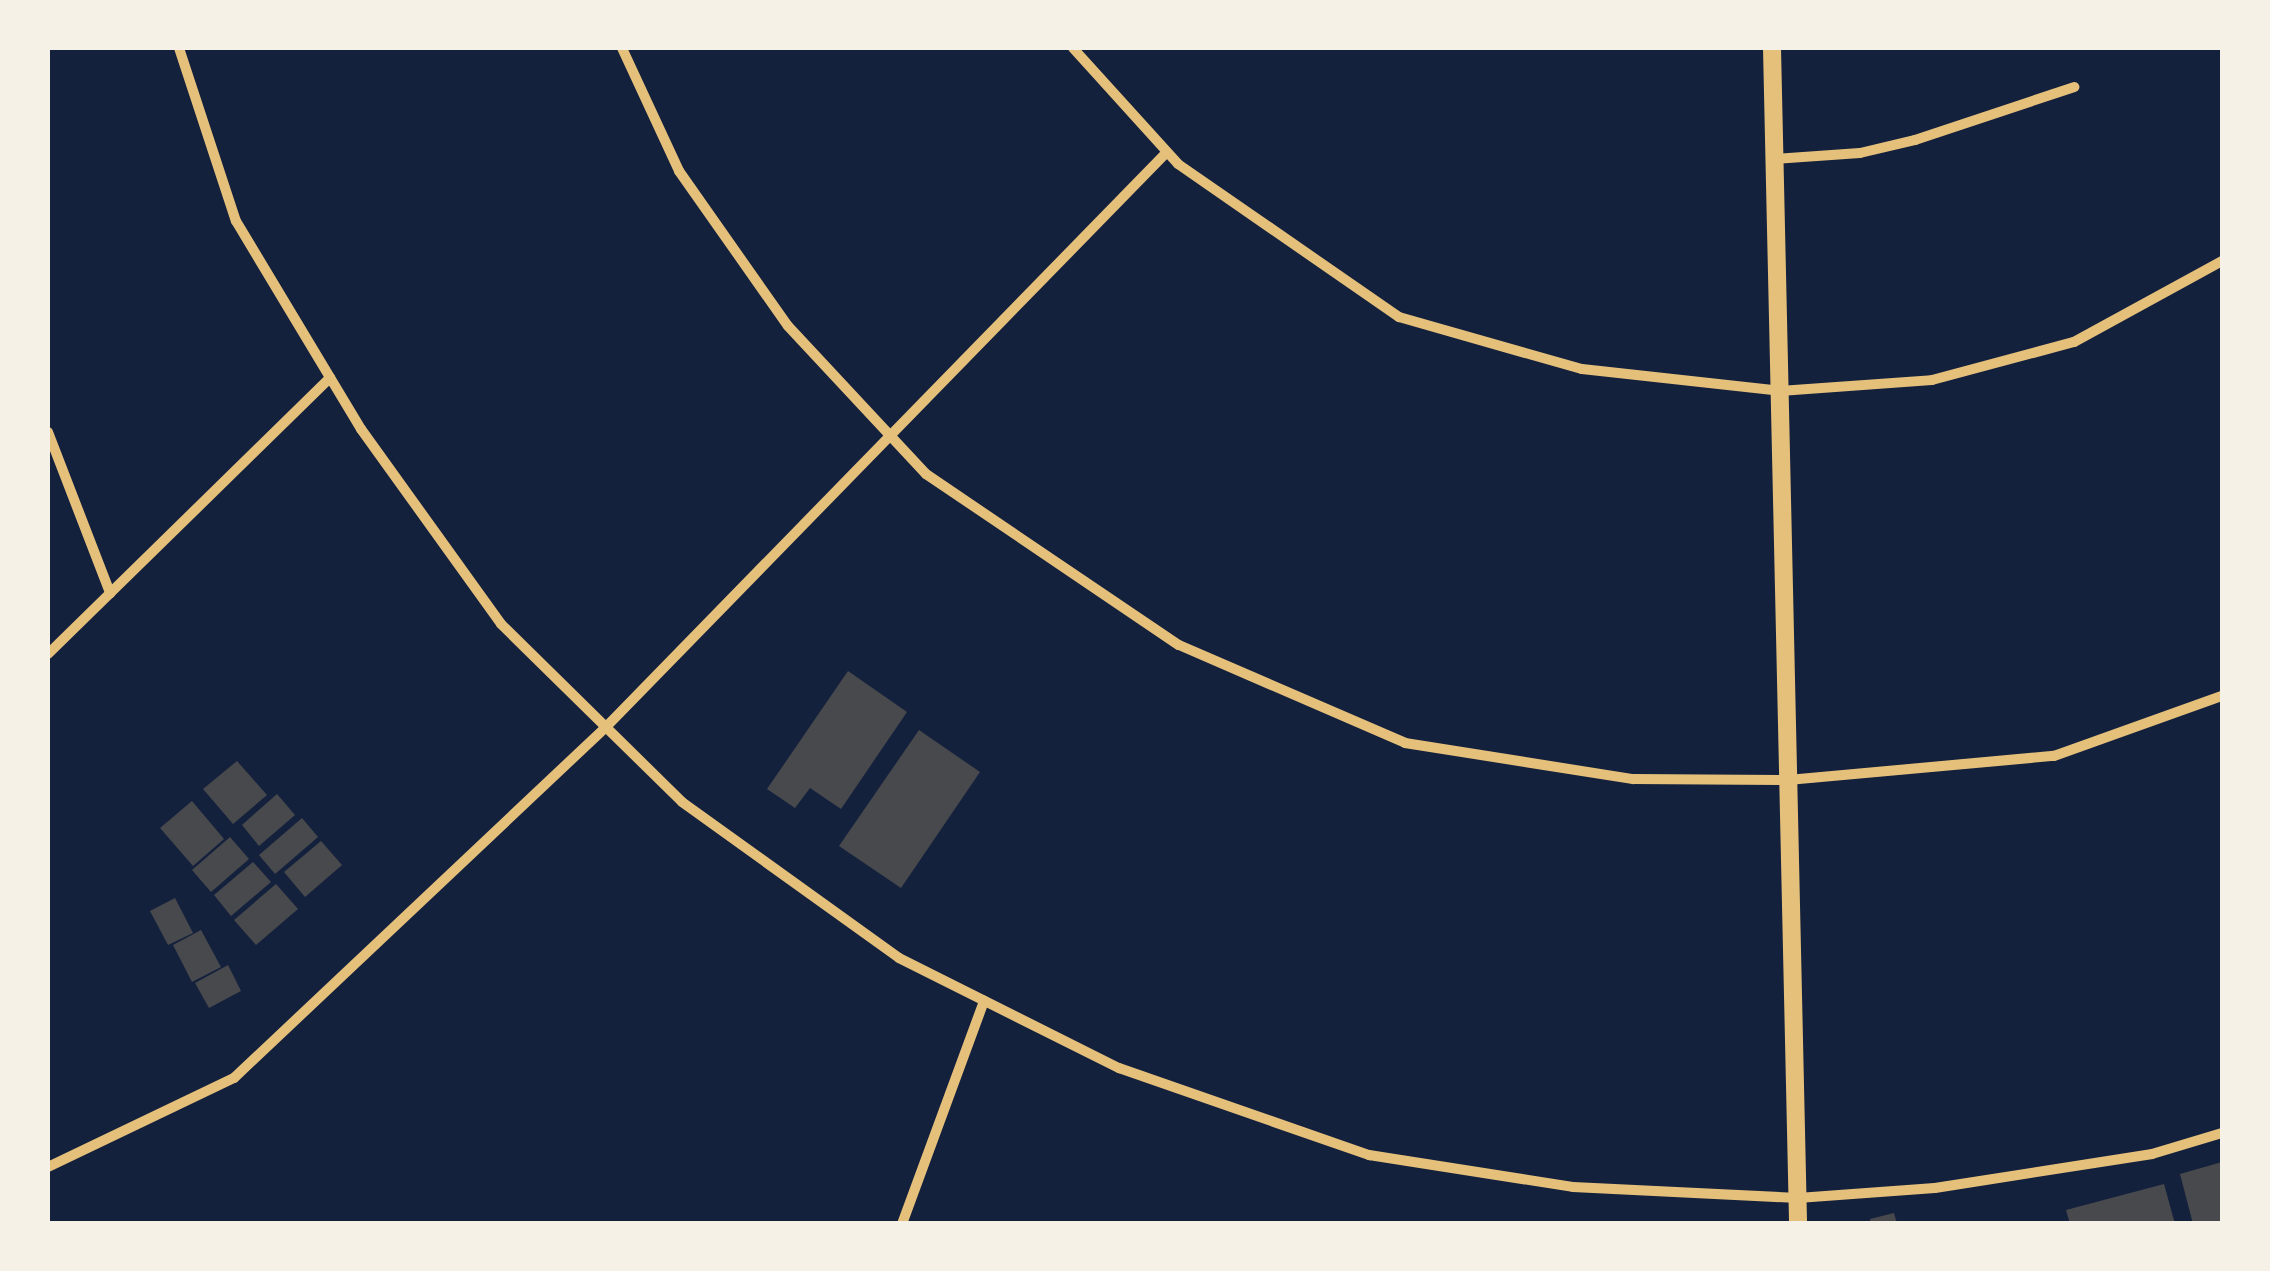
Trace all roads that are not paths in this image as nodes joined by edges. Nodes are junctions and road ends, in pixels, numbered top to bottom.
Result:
1 (179, 48) edge
2 (622, 48) edge
3 (1073, 48) edge
4 (1772, 48) edge
5 (2074, 86) dead end
6 (1167, 152) junction
7 (1775, 160) junction
8 (2222, 261) edge
9 (330, 378) junction
10 (1780, 391) junction
11 (48, 432) edge
12 (890, 436) junction
13 (110, 593) junction
14 (48, 654) edge
15 (2222, 696) edge
16 (606, 728) junction
17 (1788, 780) junction
18 (984, 1000) junction
19 (2222, 1134) edge
20 (48, 1167) edge
21 (1798, 1198) junction
22 (902, 1224) edge
23 (1798, 1224) edge

1 - 9 street
2 - 12 street
3 - 6 street
4 - 7 street
5 - 7 street
6 - 10 street
6 - 12 street
7 - 10 street
8 - 10 street
9 - 13 street
9 - 16 street
10 - 17 street
11 - 13 street
12 - 16 street
12 - 17 street
13 - 14 street
15 - 17 street
16 - 18 street
16 - 20 street
17 - 21 street
18 - 21 street
18 - 22 street
19 - 21 street
21 - 23 street

